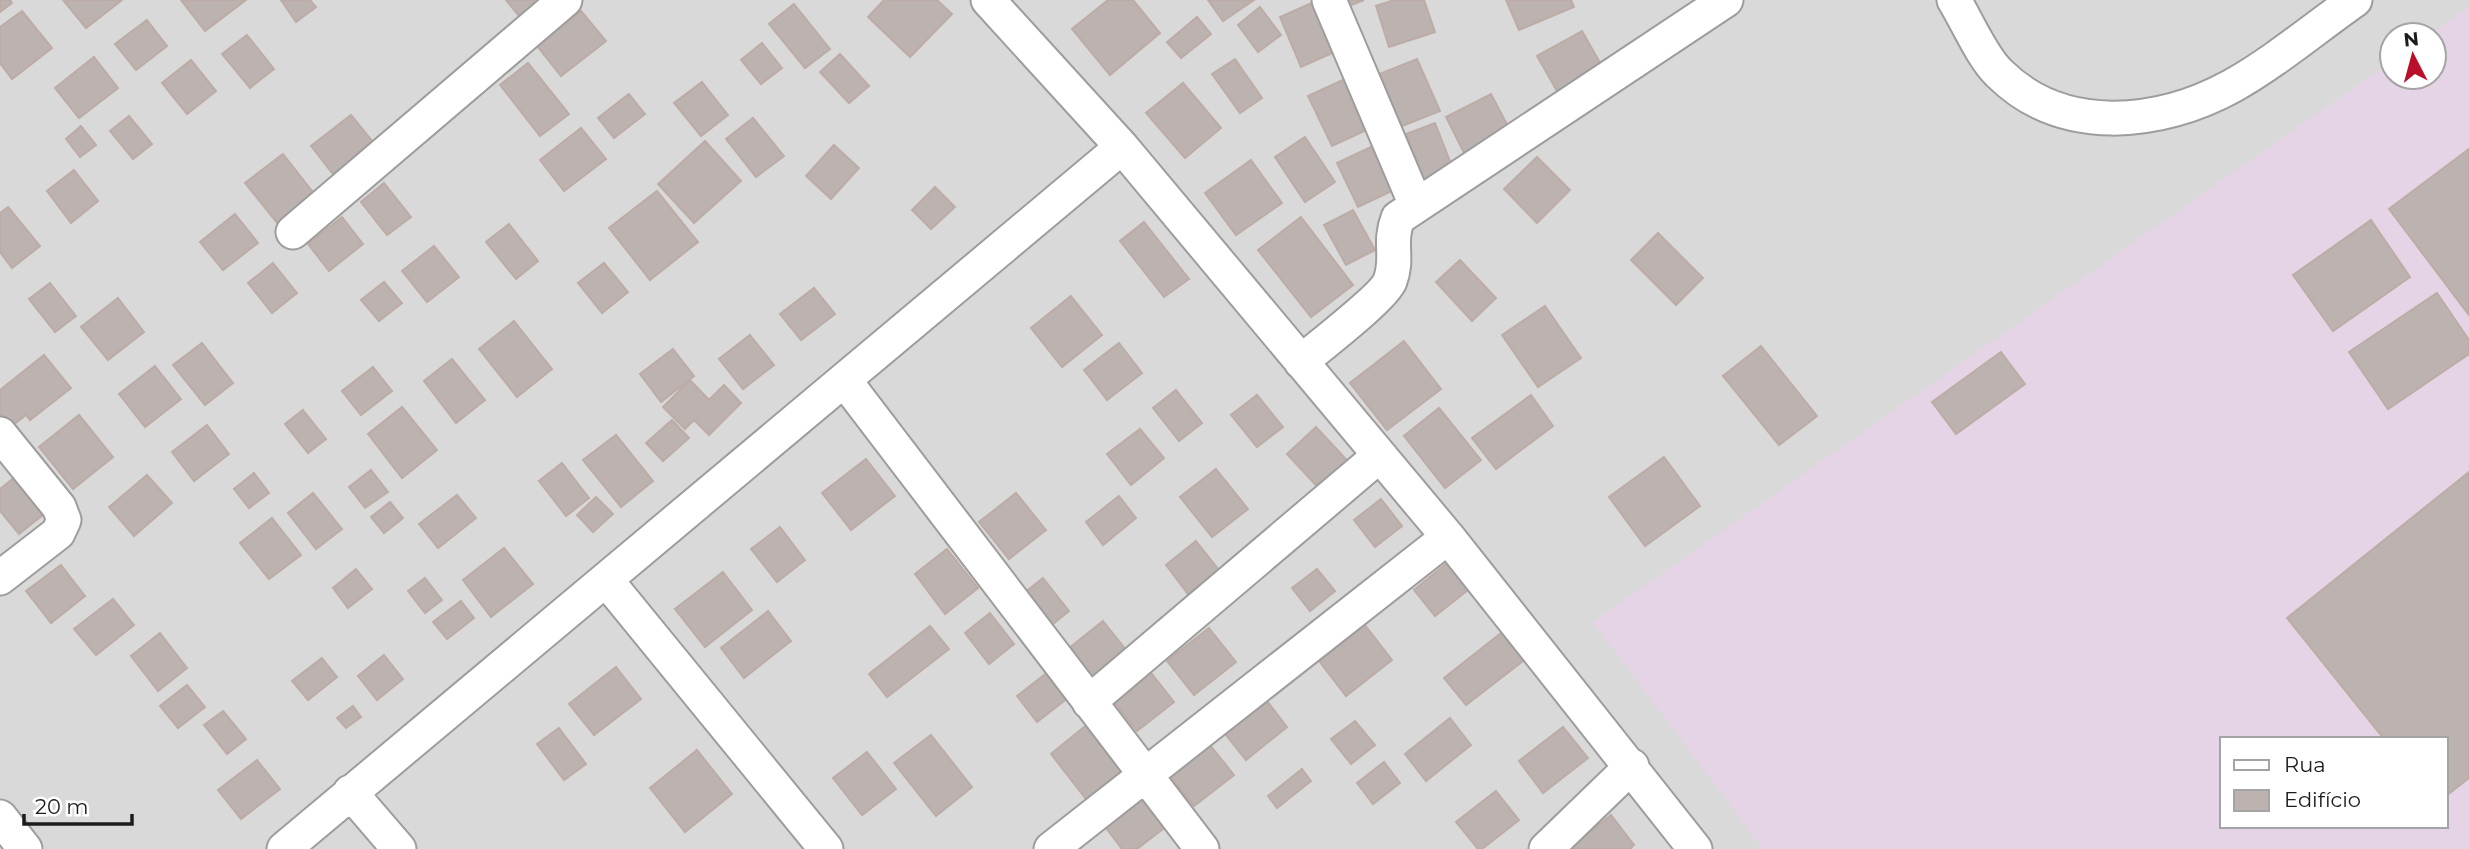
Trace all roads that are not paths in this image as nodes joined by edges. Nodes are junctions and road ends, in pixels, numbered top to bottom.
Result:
1 (565, 0) edge
2 (988, 0) edge
3 (1329, 0) edge
4 (1726, 0) edge
5 (1954, 0) edge
6 (2355, 0) edge
7 (1122, 147) junction
8 (1416, 205) junction
9 (293, 232) dead end
10 (1301, 362) junction
11 (845, 380) junction
12 (0, 434) edge
13 (1379, 456) junction
14 (1448, 537) junction
15 (0, 578) edge
16 (607, 581) junction
17 (1088, 702) junction
18 (1632, 766) junction
19 (1144, 776) junction
20 (350, 792) junction
21 (0, 817) edge
22 (25, 849) edge
23 (284, 849) edge
24 (399, 849) edge
25 (826, 849) edge
26 (1051, 849) edge
27 (1202, 849) edge
28 (1546, 849) edge
29 (1695, 849) edge

1 - 9 street
2 - 7 street
3 - 8 street
4 - 8 street
5 - 6 street
7 - 10 street
7 - 11 street
8 - 10 street
10 - 13 street
11 - 16 street
11 - 17 street
12 - 15 street
13 - 14 street
13 - 17 street
14 - 18 street
14 - 19 street
16 - 20 street
16 - 25 street
17 - 19 street
18 - 28 street
18 - 29 street
19 - 26 street
19 - 27 street
20 - 23 street
20 - 24 street
21 - 22 street

